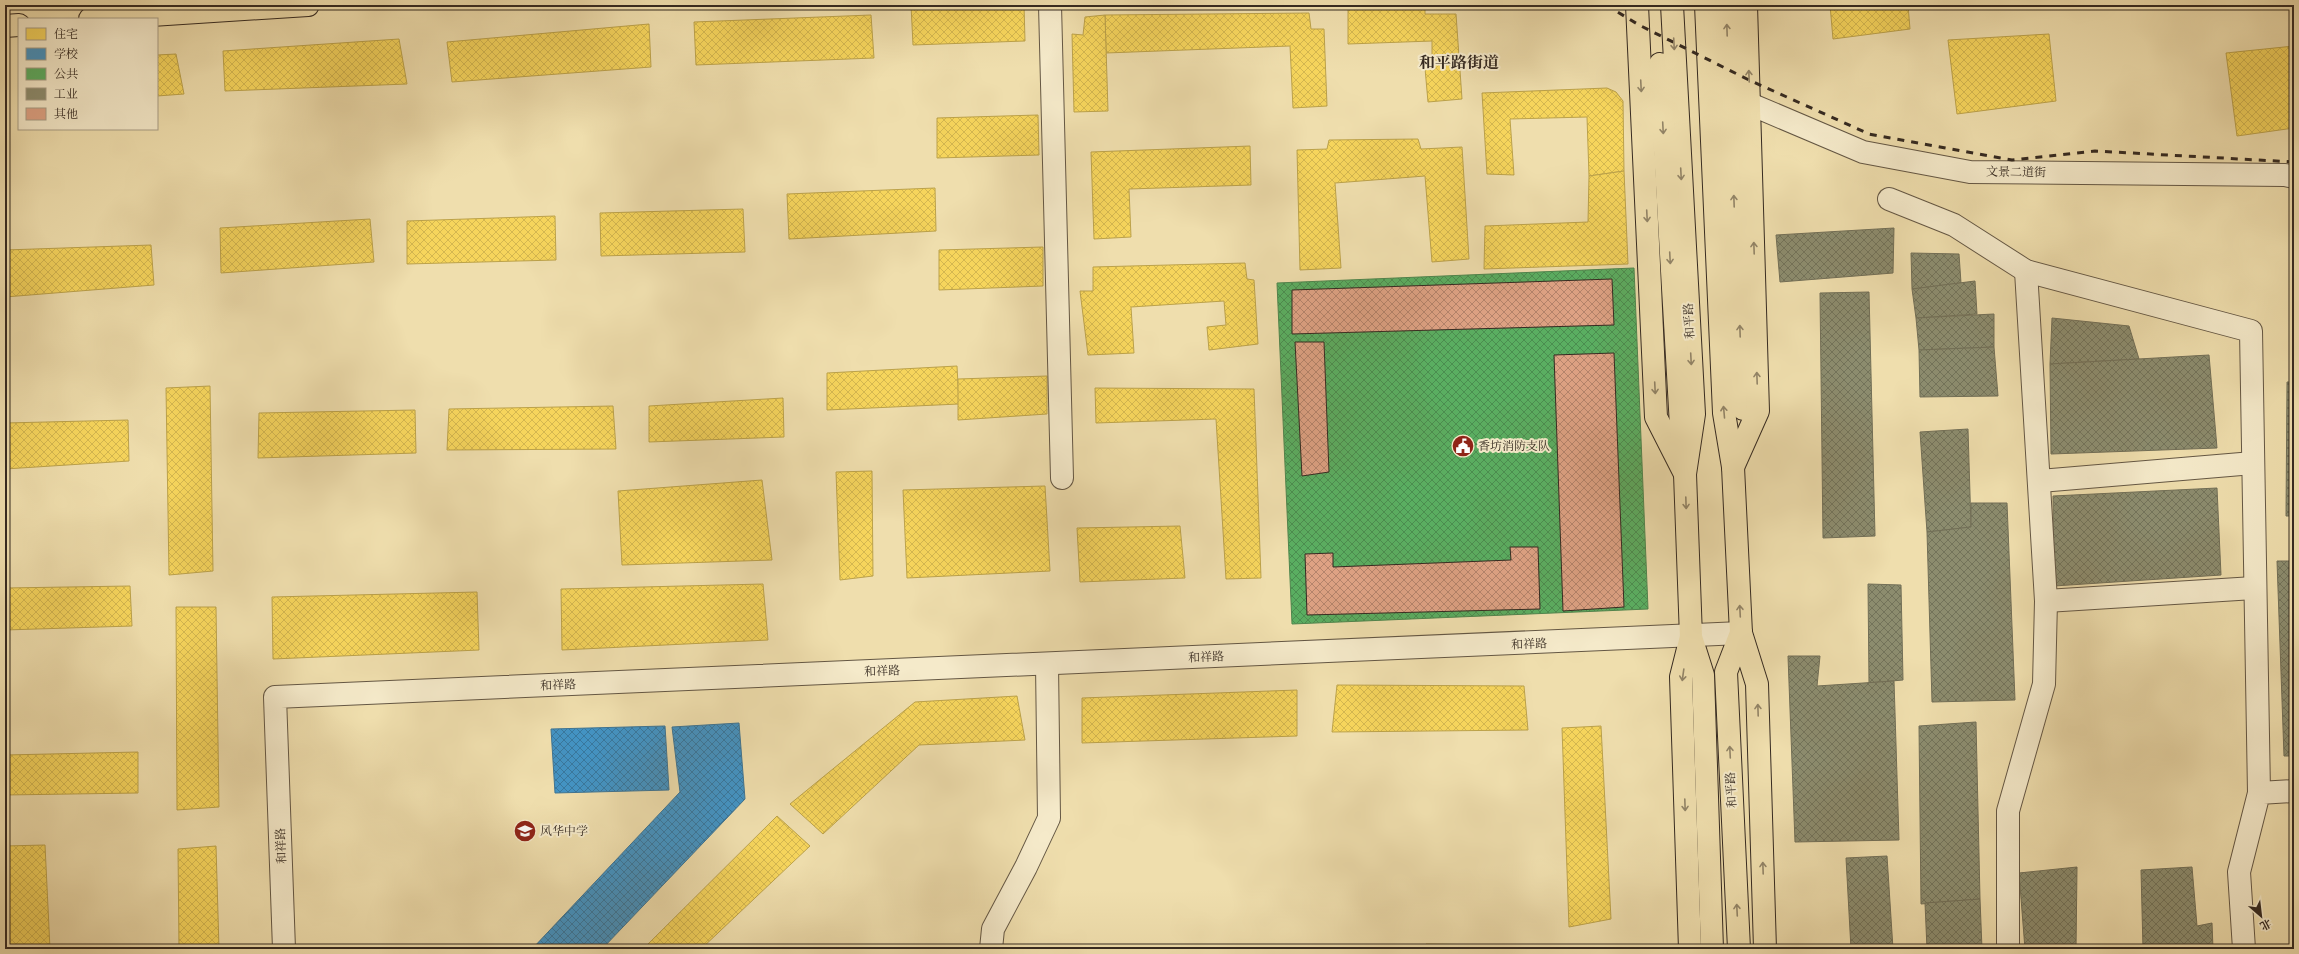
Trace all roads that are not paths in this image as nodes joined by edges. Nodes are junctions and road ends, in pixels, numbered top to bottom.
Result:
1 (308, 5) edge
2 (1050, 5) edge
3 (1637, 5) edge
4 (1656, 5) edge
5 (1672, 5) edge
6 (1706, 5) edge
7 (1726, 5) edge
8 (1746, 5) edge
9 (106, 18) edge
10 (18, 25) edge
11 (5, 26) edge
12 (1750, 104) junction
13 (2294, 177) edge
14 (1889, 199) dead end
15 (2026, 271) junction
16 (2253, 463) junction
17 (1733, 467) junction
18 (1685, 474) junction
19 (1062, 478) dead end
20 (2040, 481) junction
21 (2254, 588) junction
22 (2046, 601) junction
23 (1741, 633) junction
24 (1691, 637) junction
25 (1047, 664) junction
26 (2294, 791) edge
27 (2259, 792) junction
28 (284, 949) edge
29 (991, 949) edge
30 (1690, 949) edge
31 (1712, 949) edge
32 (1738, 949) edge
33 (1766, 949) edge
34 (2008, 949) edge
35 (2244, 949) edge

1 - 9 main road
2 - 19 street
3 -> 18 main road
4 -> 18 main road
5 -> 18 main road, 和平路
17 -> 6 main road, 和平路
17 -> 7 main road
12 -> 8 main road
10 - 11 main road
12 - 13 street, 文景二道街
17 -> 12 main road
14 - 15 street
15 - 16 street
15 - 20 street
16 - 20 street
16 - 21 street
23 -> 17 main road, 和平路
18 -> 24 main road, 和平路
20 - 22 street
21 - 22 street
21 - 27 street
22 - 34 street
23 - 24 street, 和祥路
32 -> 23 main road, 和平路
33 -> 23 main road, 和平路
24 - 25 street, 和祥路
24 -> 30 main road, 和平路
24 - 31 main road, 和平路
25 - 28 street, 和祥路
25 - 29 street
26 - 27 street
27 - 35 street

